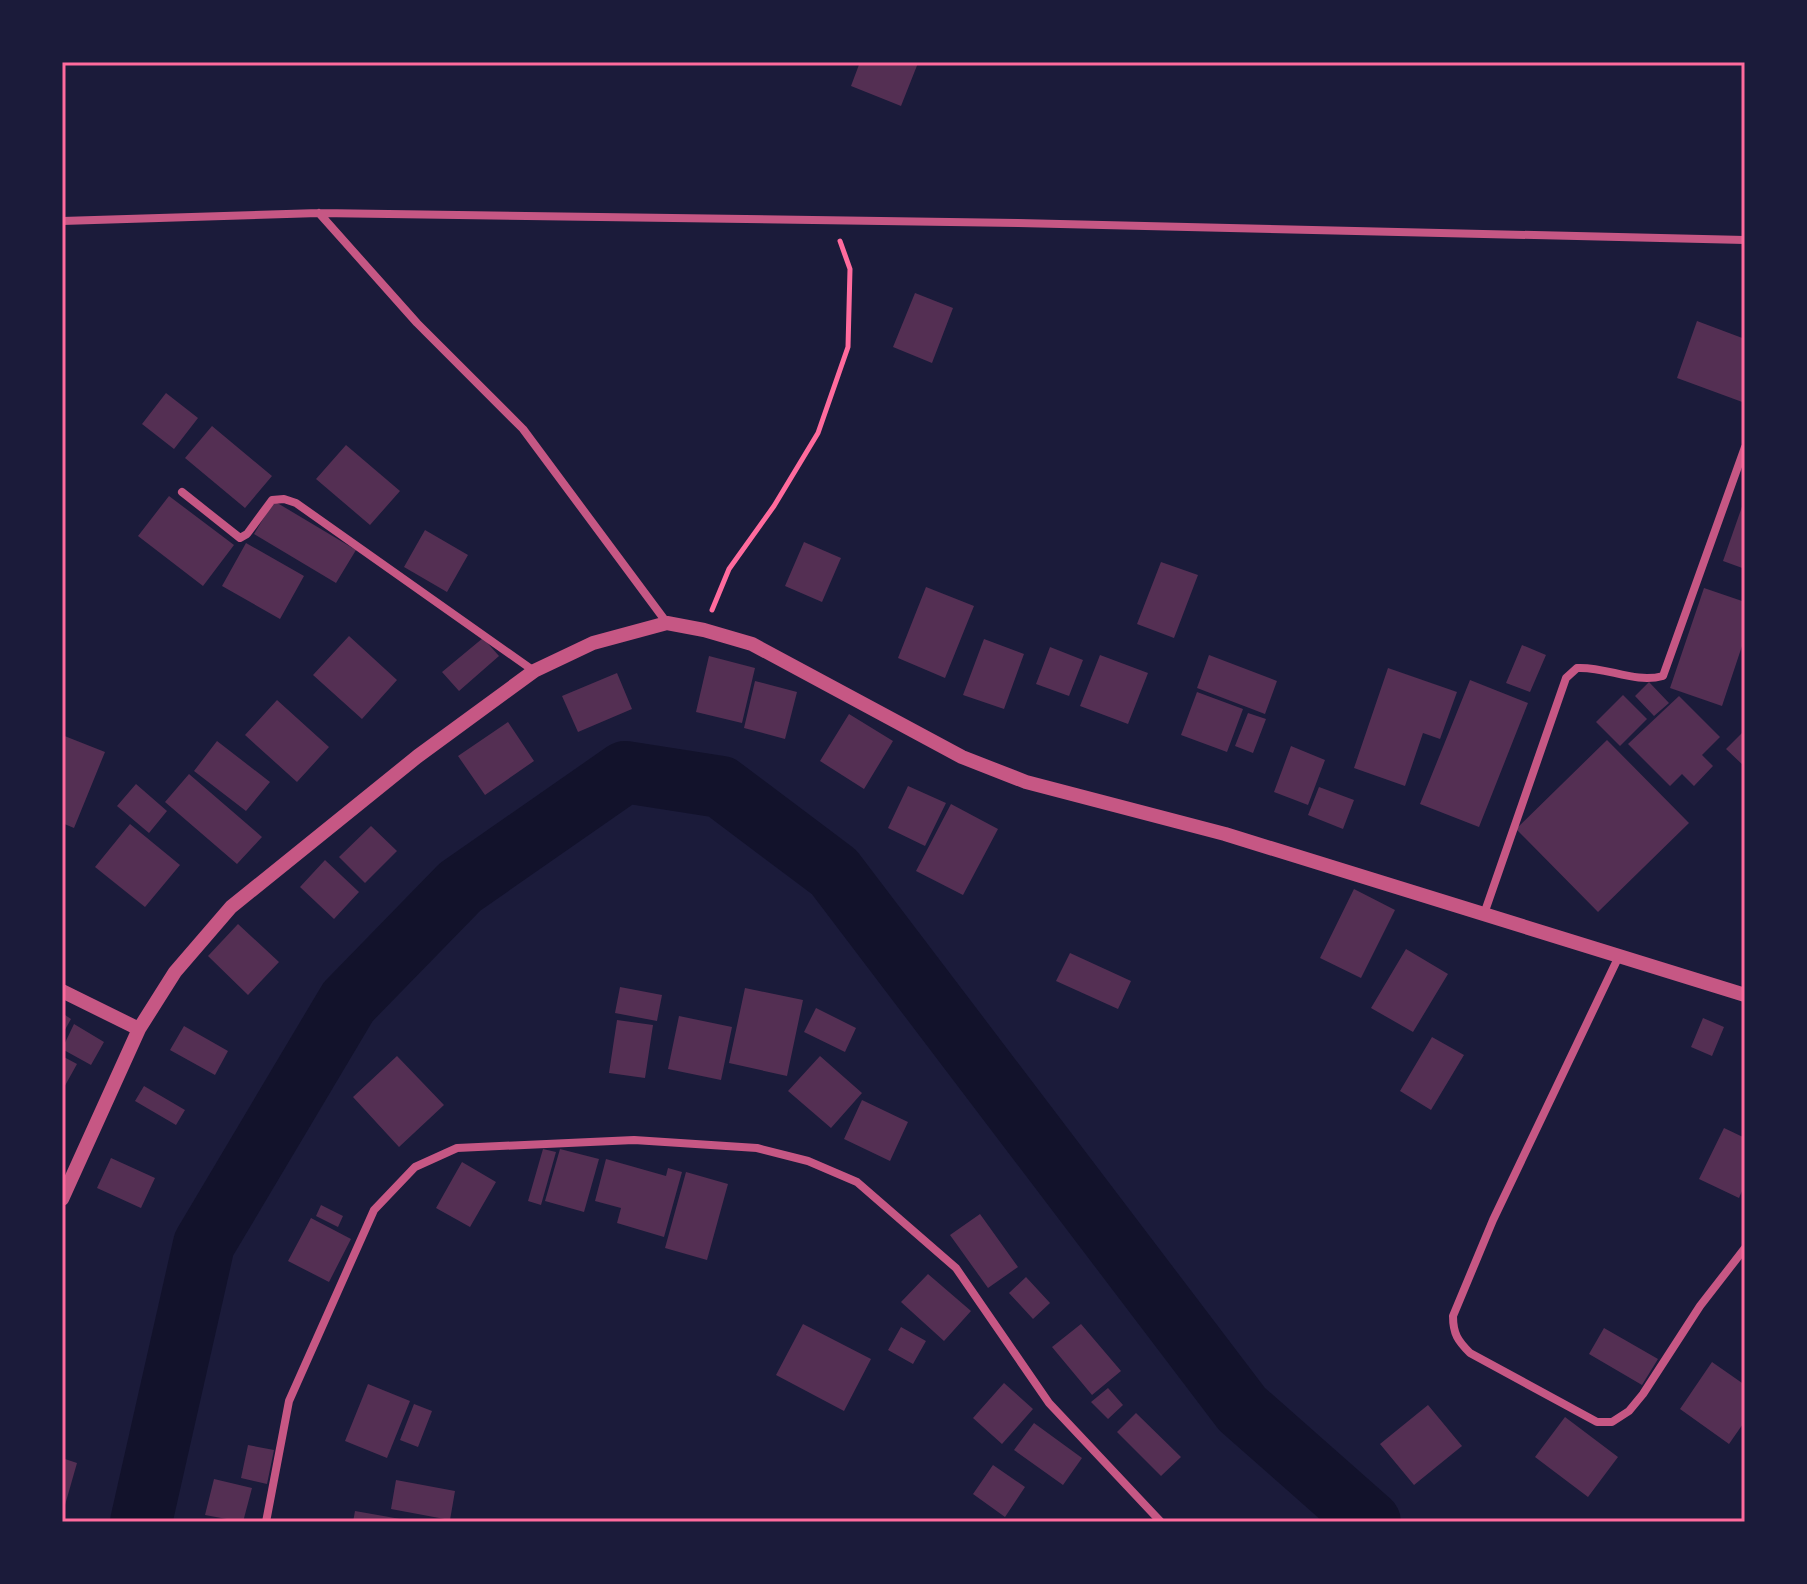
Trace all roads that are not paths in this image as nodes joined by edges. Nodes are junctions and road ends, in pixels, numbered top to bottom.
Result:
1 (319, 213) junction
2 (62, 221) edge
3 (1745, 240) edge
4 (1745, 447) edge
5 (182, 492) dead end
6 (667, 623) junction
7 (534, 671) junction
8 (1484, 914) junction
9 (1619, 956) junction
10 (62, 991) edge
11 (1745, 995) edge
12 (139, 1029) junction
13 (62, 1199) edge
14 (1745, 1248) edge
15 (266, 1522) edge
16 (1161, 1522) edge

1 - 2 street
1 - 3 street
1 - 6 street
4 - 8 street
5 - 7 street
6 - 7 street
6 - 8 street
7 - 12 street
8 - 9 street
9 - 11 street
9 - 14 street
10 - 12 street
12 - 13 street
15 - 16 street

